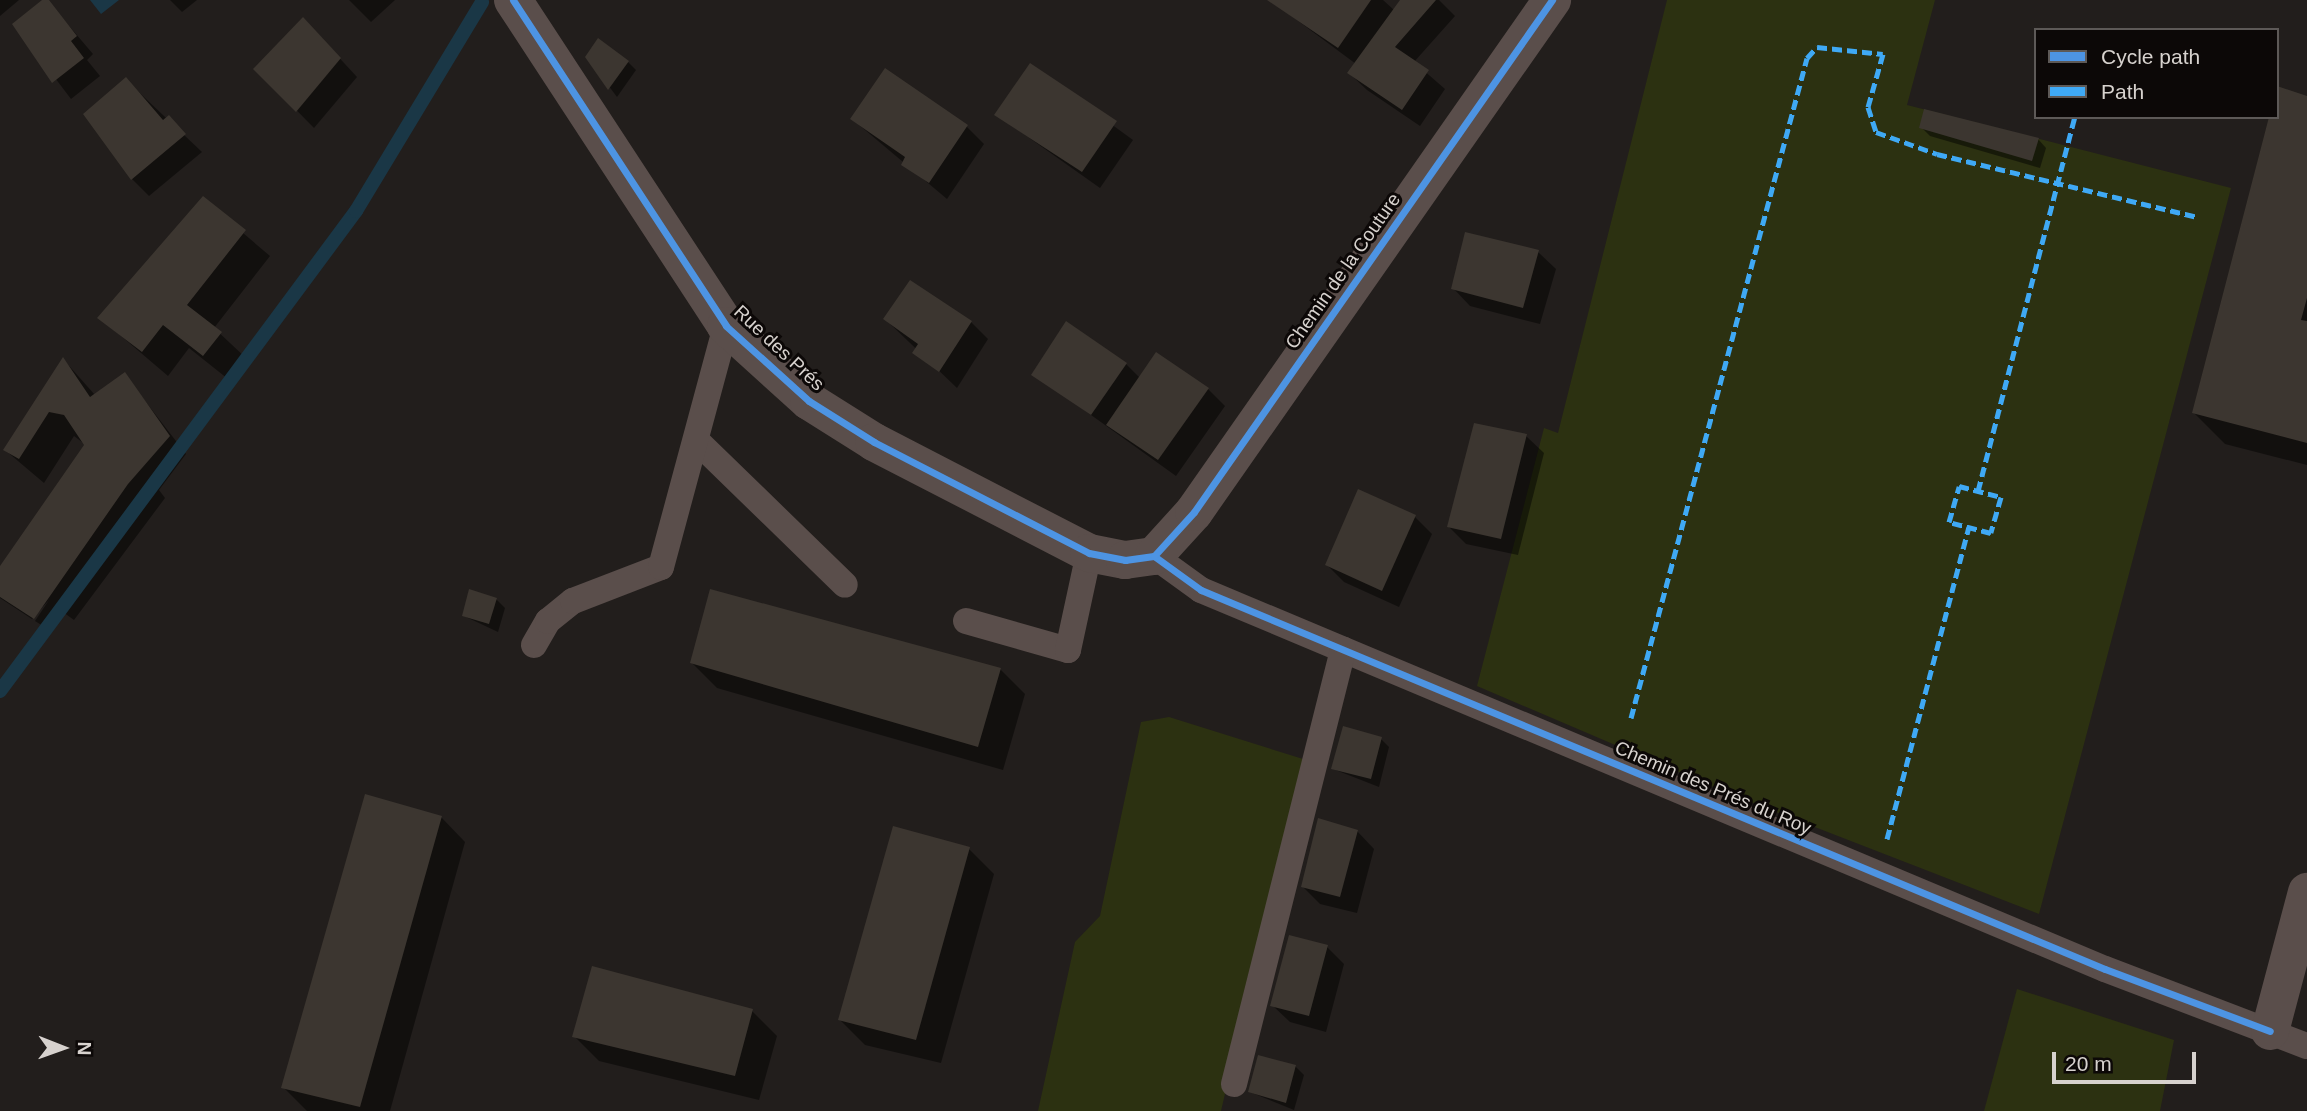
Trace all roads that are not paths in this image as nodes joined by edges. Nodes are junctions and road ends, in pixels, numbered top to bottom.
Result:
1 (513, 0) edge
2 (1552, 0) edge
3 (726, 326) junction
4 (697, 440) junction
5 (1090, 553) junction
6 (1154, 556) junction
7 (845, 585) dead end
8 (966, 621) dead end
9 (534, 645) dead end
10 (1343, 649) junction
11 (2307, 892) edge
12 (2270, 1031) junction
13 (2307, 1046) edge
14 (1234, 1084) dead end

1 - 3 street, Rue des Prés
2 - 6 street, Chemin de la Couture
3 - 4 lane
3 - 5 street, Rue des Prés
4 - 7 lane
4 - 9 lane
5 - 6 street, Rue des Prés
5 - 8 lane
6 - 10 lane, Chemin des Prés du Roy
10 - 12 lane, Chemin des Prés du Roy
10 - 14 lane
11 - 12 street
12 - 13 lane, Chemin des Prés du Roy

